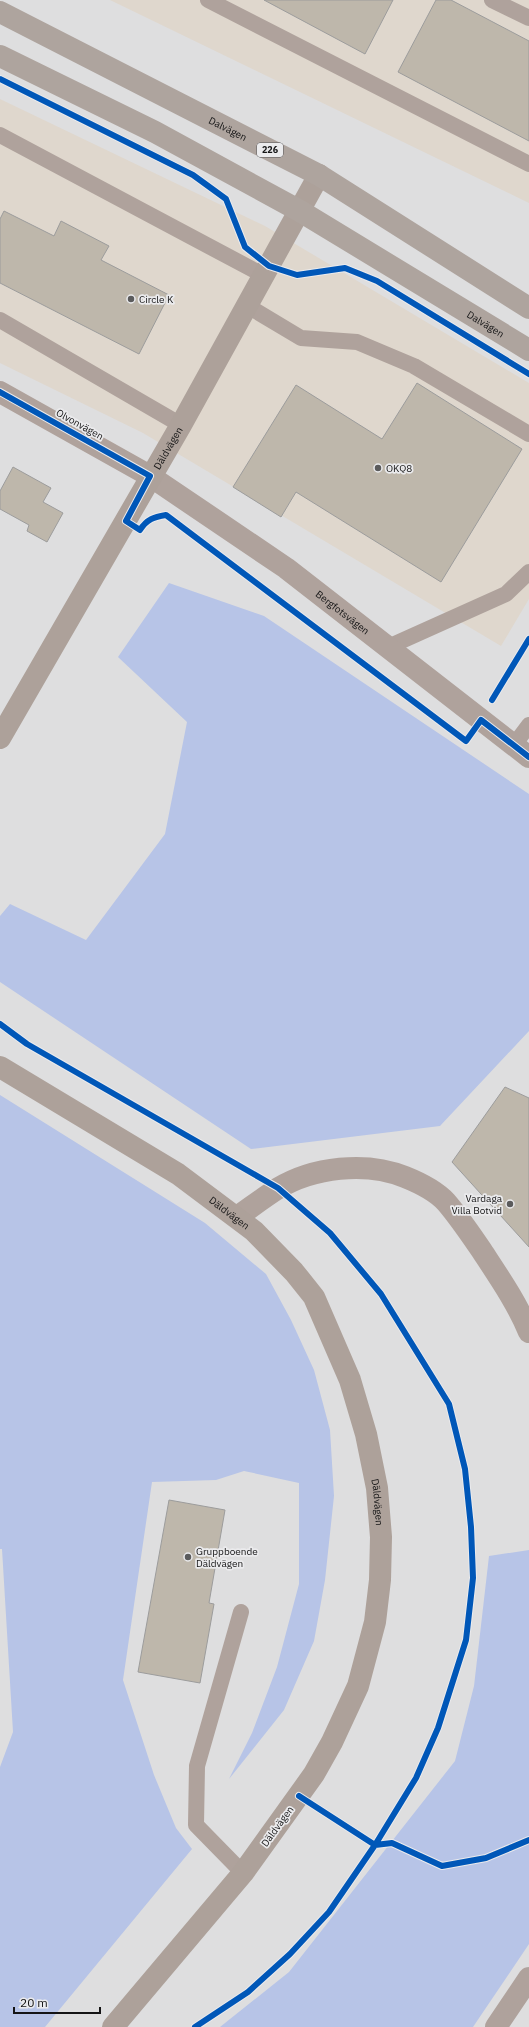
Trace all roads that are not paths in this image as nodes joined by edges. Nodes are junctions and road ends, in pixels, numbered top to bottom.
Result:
1 (208, 0) edge
2 (492, 0) edge
3 (0, 12) edge
4 (529, 18) edge
5 (0, 56) edge
6 (0, 135) edge
7 (529, 164) edge
8 (319, 175) junction
9 (300, 211) junction
10 (263, 276) junction
11 (246, 305) junction
12 (529, 308) edge
13 (0, 320) edge
14 (529, 350) edge
15 (0, 392) edge
16 (181, 425) junction
17 (529, 434) edge
18 (150, 476) junction
19 (529, 572) edge
20 (388, 647) junction
21 (529, 725) edge
22 (0, 738) edge
23 (522, 751) edge
24 (0, 1067) edge
25 (237, 1217) junction
26 (529, 1332) edge
27 (241, 1612) dead end
28 (243, 1873) junction
29 (529, 1978) edge
30 (113, 2027) edge
31 (496, 2027) edge

1 - 7 lane
2 - 4 lane
3 - 8 main road, Dalvägen / 226
5 - 9 main road, Dalvägen
6 - 10 lane
8 - 9 street, Däldvägen
8 - 12 main road, Dalvägen / 226
9 - 10 street, Däldvägen
9 - 14 main road, Dalvägen
10 - 11 street, Däldvägen
11 - 16 street, Däldvägen
11 - 17 lane
13 - 16 lane
15 - 18 street, Olvonvägen
16 - 18 street, Däldvägen
18 - 20 street, Bergfotsvägen
18 - 22 street, Däldvägen
19 - 20 lane
20 - 23 street, Bergfotsvägen
21 - 23 lane
24 - 25 street, Däldvägen
25 - 26 street
25 - 28 street, Däldvägen
27 - 28 lane
28 - 30 street, Däldvägen
29 - 31 street

